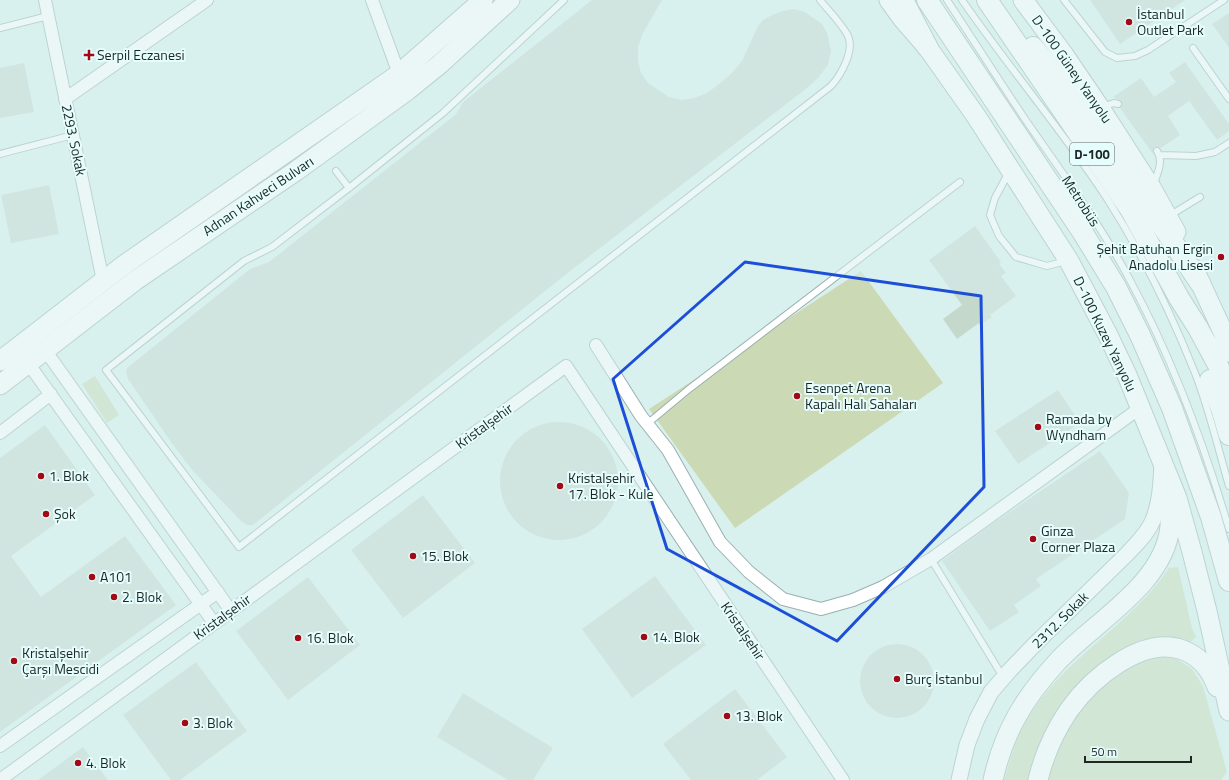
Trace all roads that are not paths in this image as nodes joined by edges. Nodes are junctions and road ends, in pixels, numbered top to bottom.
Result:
1 (45, 0) edge
2 (207, 0) edge
3 (372, 0) edge
4 (483, 0) edge
5 (510, 0) edge
6 (564, 0) edge
7 (820, 0) edge
8 (889, 0) edge
9 (903, 0) edge
10 (927, 0) edge
11 (947, 0) edge
12 (962, 0) edge
13 (1023, 0) edge
14 (1064, 0) edge
15 (1224, 0) edge
16 (992, 8) edge
17 (48, 16) junction
18 (0, 28) edge
19 (928, 48) junction
20 (1193, 48) dead end
21 (404, 82) junction
22 (65, 98) junction
23 (1229, 100) edge
24 (1118, 104) dead end
25 (1100, 108) junction
26 (73, 135) junction
27 (1229, 143) edge
28 (0, 154) edge
29 (1010, 169) junction
30 (336, 171) dead end
31 (960, 182) dead end
32 (349, 188) junction
33 (1152, 189) junction
34 (1200, 197) dead end
35 (1168, 217) junction
36 (1069, 261) junction
37 (103, 281) junction
38 (1200, 283) junction
39 (114, 297) junction
40 (1179, 298) junction
41 (1226, 337) edge
42 (596, 345) dead end
43 (45, 350) junction
44 (1229, 352) edge
45 (0, 361) edge
46 (28, 363) junction
47 (0, 385) edge
48 (72, 388) junction
49 (1229, 394) edge
50 (53, 397) junction
51 (1140, 408) junction
52 (648, 424) junction
53 (0, 433) edge
54 (1229, 435) edge
55 (120, 456) junction
56 (1162, 464) junction
57 (104, 469) junction
58 (1229, 486) edge
59 (166, 521) junction
60 (1229, 529) edge
61 (150, 533) junction
62 (931, 559) junction
63 (1229, 581) edge
64 (218, 592) junction
65 (201, 604) junction
66 (231, 611) junction
67 (214, 624) junction
68 (1004, 677) junction
69 (1229, 711) edge
70 (1229, 719) edge
71 (0, 746) edge
72 (0, 780) edge
73 (843, 780) edge
74 (959, 780) edge
75 (993, 780) edge
76 (1038, 780) edge

1 - 17 street, 2293. Sokak
2 - 22 street
3 - 21 street
4 - 21 main road, Adnan Kahveci Bulvarı
5 - 21 main road, Adnan Kahveci Bulvarı
6 - 32 lane
7 - 32 lane
8 - 19 main road, D-100 Kuzey Yanyolu
9 - 19 highway
10 - 63 highway
11 - 60 lane, Metrobüs
12 - 58 lane, Metrobüs
13 - 25 main road, D-100 Güney Yanyolu
14 - 15 lane
16 - 38 highway
16 - 40 highway, D-100
17 - 18 lane
17 - 22 street, 2293. Sokak
19 - 29 main road, D-100 Kuzey Yanyolu
20 - 23 lane
21 - 37 main road, Adnan Kahveci Bulvarı
21 - 39 main road, Adnan Kahveci Bulvarı
22 - 26 street, 2293. Sokak
24 - 25 lane
25 - 33 main road, D-100 Güney Yanyolu
26 - 28 lane
26 - 37 street, 2293. Sokak
27 - 33 lane
29 - 36 main road, D-100 Kuzey Yanyolu
29 - 36 lane
30 - 32 lane
31 - 52 lane
33 - 35 main road, D-100 Güney Yanyolu
34 - 35 lane
35 - 38 main road, D-100 Güney Yanyolu
36 - 51 main road, D-100 Kuzey Yanyolu
37 - 39 main road
37 - 45 main road, Adnan Kahveci Bulvarı
38 - 41 main road, D-100 Güney Yanyolu
39 - 43 main road, Adnan Kahveci Bulvarı
40 - 49 highway
40 - 54 highway, D-100
41 - 44 main road, D-100 Güney Yanyolu
42 - 52 street
43 - 46 main road, Adnan Kahveci Bulvarı
43 - 48 street
46 - 47 main road, Adnan Kahveci Bulvarı
46 - 50 street
48 - 50 street
48 - 55 street
50 - 53 street
50 - 57 street
51 - 56 main road, D-100 Kuzey Yanyolu
51 - 62 street
52 - 62 street
55 - 57 street
55 - 59 street
56 - 68 street, 2312. Sokak
56 - 69 main road, D-100 Kuzey Yanyolu
56 - 75 main road
57 - 61 street
59 - 61 street
59 - 64 street
61 - 65 street
62 - 68 lane
64 - 65 street
64 - 66 street
65 - 67 street
65 - 71 street
66 - 67 street, Kristalşehir
66 - 73 street, Kristalşehir
67 - 72 street, Kristalşehir
68 - 74 street, 2312. Sokak
70 - 76 main road

